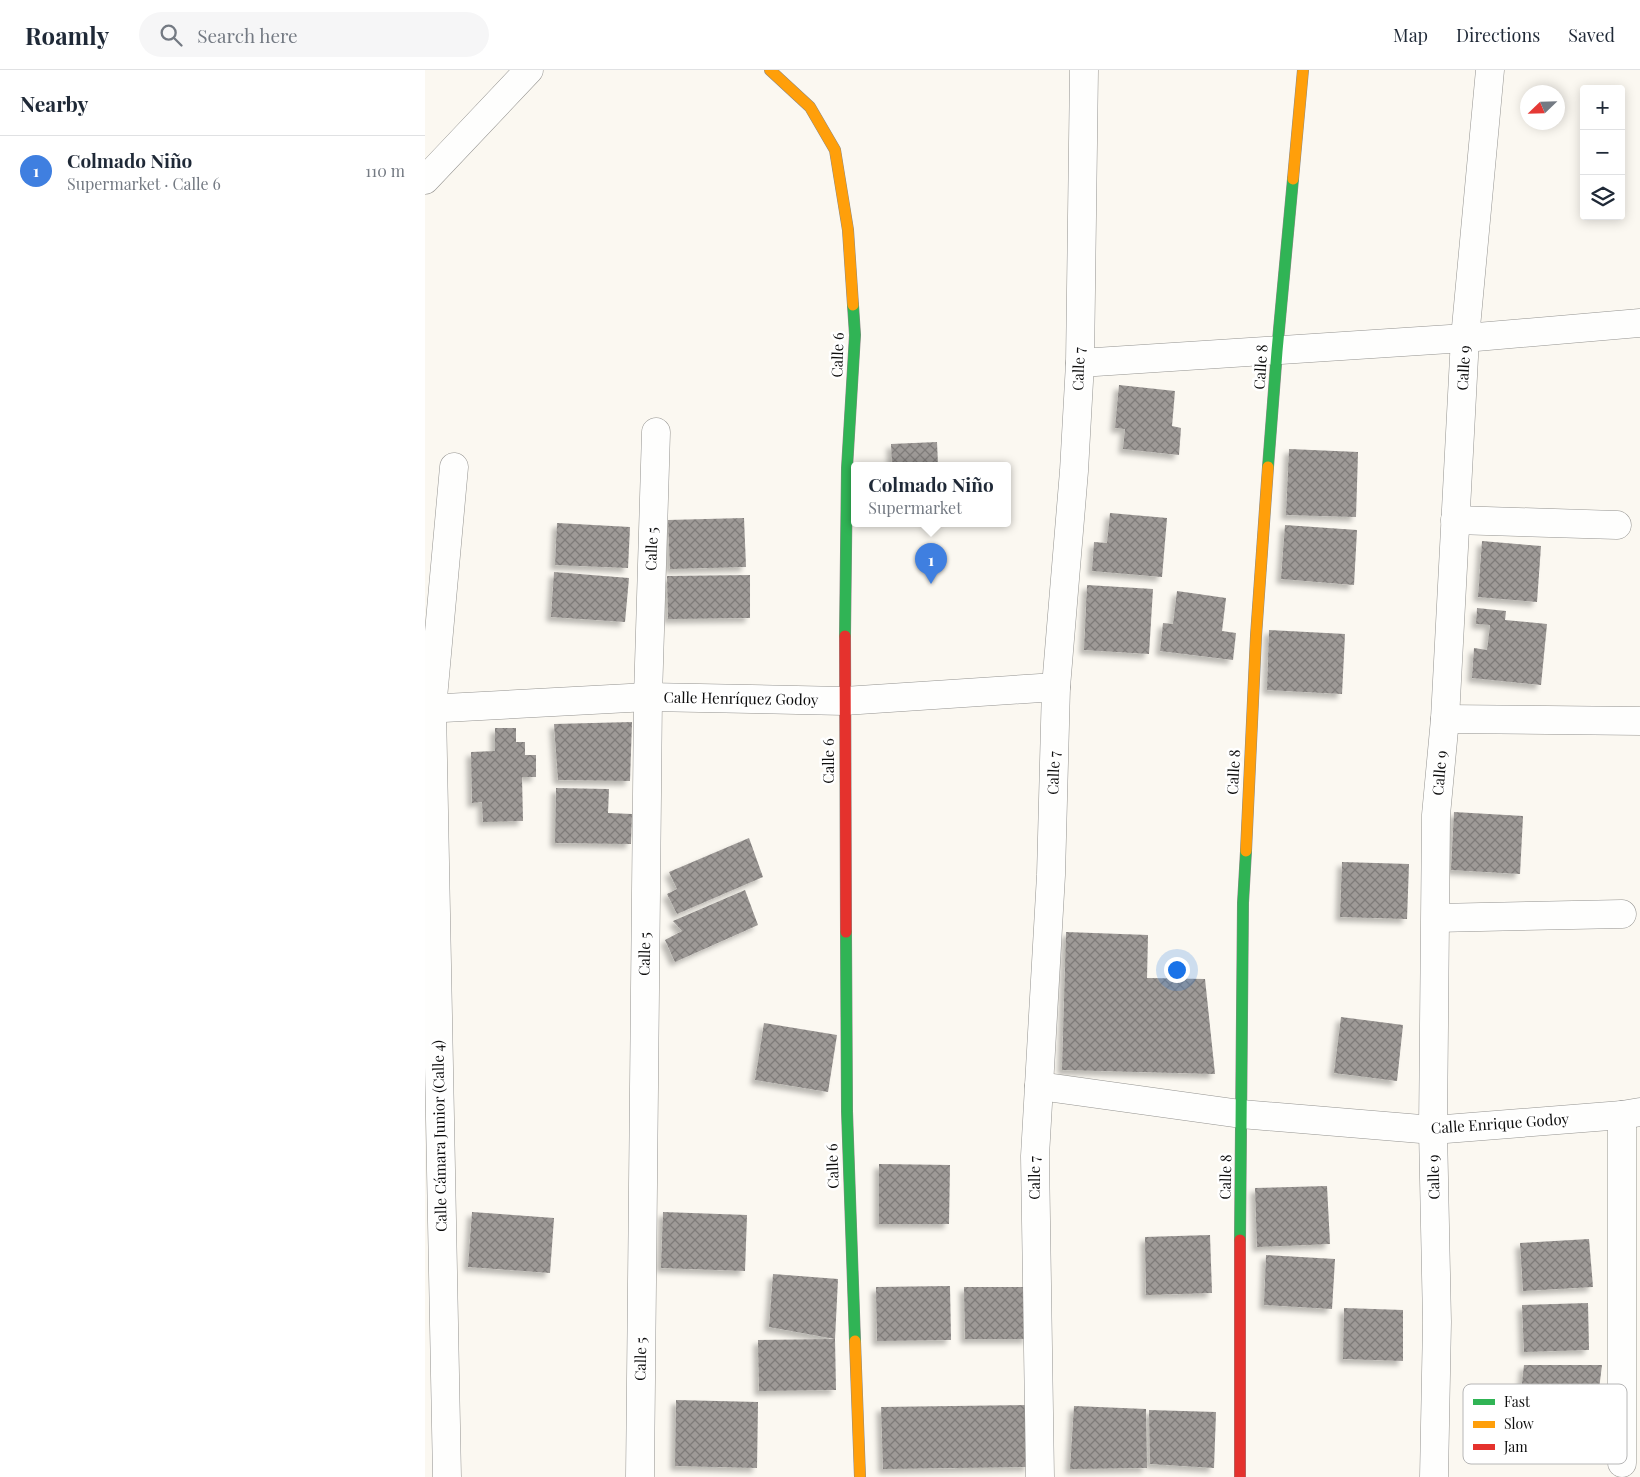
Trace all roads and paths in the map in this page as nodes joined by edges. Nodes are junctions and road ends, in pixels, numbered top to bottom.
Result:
1 (529, 70) edge
2 (770, 70) edge
3 (1083, 70) edge
4 (1303, 70) edge
5 (1490, 70) edge
6 (425, 180) edge
7 (1640, 323) edge
8 (1465, 338) junction
9 (1277, 351) junction
10 (1080, 363) junction
11 (656, 432) dead end
12 (454, 467) dead end
13 (1455, 520) junction
14 (1617, 524) dead end
15 (1057, 687) junction
16 (648, 697) junction
17 (844, 701) junction
18 (428, 709) edge
19 (1445, 718) junction
20 (1640, 722) edge
21 (1622, 914) dead end
22 (1436, 918) junction
23 (1039, 1086) junction
24 (1631, 1113) edge
25 (1241, 1114) junction
26 (1433, 1130) junction
27 (1625, 1384) edge
28 (447, 1477) edge
29 (640, 1477) edge
30 (860, 1477) edge
31 (1040, 1477) edge
32 (1240, 1477) edge
33 (1434, 1477) edge

1 - 6 street
2 - 17 street, Calle 6
3 - 10 street, Calle 7
4 - 9 street, Calle 8
5 - 8 street, Calle 9
7 - 8 street
8 - 9 street
8 - 13 street, Calle 9
9 - 10 street
9 - 25 street, Calle 8
10 - 15 street, Calle 7
11 - 16 street, Calle 5
12 - 18 street, Calle Cámara Junior (Calle 4)
13 - 14 street
13 - 19 street, Calle 9
15 - 17 street, Calle Henríquez Godoy
15 - 23 street, Calle 7
16 - 17 street, Calle Henríquez Godoy
16 - 18 street, Calle Henríquez Godoy
16 - 29 street, Calle 5
17 - 30 street, Calle 6
18 - 28 street, Calle Cámara Junior (Calle 4)
19 - 20 street
19 - 22 street, Calle 9
21 - 22 street
22 - 26 street, Calle 9
23 - 25 street, Calle Enrique Godoy
23 - 31 street, Calle 7
24 - 26 street, Calle Enrique Godoy
24 - 27 street
25 - 26 street, Calle Enrique Godoy
25 - 32 street, Calle 8
26 - 33 street, Calle 9

